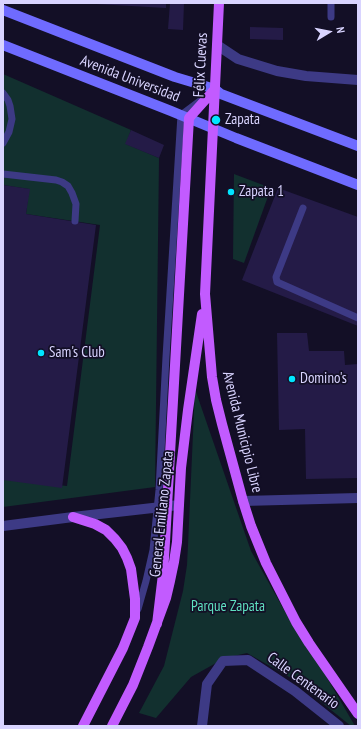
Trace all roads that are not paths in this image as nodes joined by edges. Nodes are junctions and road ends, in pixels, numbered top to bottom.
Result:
1 (219, 3) edge
2 (332, 3) edge
3 (3, 10) edge
4 (331, 17) dead end
5 (217, 44) junction
6 (3, 45) edge
7 (358, 80) edge
8 (215, 90) junction
9 (3, 93) edge
10 (185, 117) junction
11 (213, 128) junction
12 (3, 143) edge
13 (358, 146) edge
14 (3, 174) edge
15 (358, 185) edge
16 (302, 208) dead end
17 (75, 221) dead end
18 (205, 294) junction
19 (358, 318) edge
20 (358, 498) edge
21 (243, 501) junction
22 (178, 506) junction
23 (162, 507) junction
24 (73, 517) junction
25 (3, 526) edge
26 (135, 618) junction
27 (157, 624) junction
28 (358, 714) edge
29 (83, 726) edge
30 (112, 726) edge
31 (202, 726) edge
32 (339, 726) edge

1 - 5 main road, Félix Cuevas
2 - 4 lane
3 - 8 main road, Avenida Universidad
5 - 7 street
5 - 8 main road, Félix Cuevas
6 - 10 main road, Avenida Universidad
8 - 10 main road
8 - 11 main road, Félix Cuevas
8 - 13 main road, Avenida Universidad
9 - 12 lane
10 - 11 main road, Avenida Universidad
10 - 23 main road
11 - 15 main road, Avenida Universidad
11 - 18 main road, Avenida Municipio Libre
14 - 17 lane
16 - 19 lane
18 - 21 main road, Avenida Municipio Libre
18 - 22 main road, General Emiliano Zapata
20 - 21 street
21 - 28 main road, Avenida Municipio Libre
22 - 23 street
22 - 27 main road, General Emiliano Zapata
23 - 24 street
23 - 26 lane
23 - 27 main road
24 - 25 street
24 - 26 main road
26 - 29 main road
27 - 30 main road, General Emiliano Zapata
31 - 32 street, Calle Centenario

